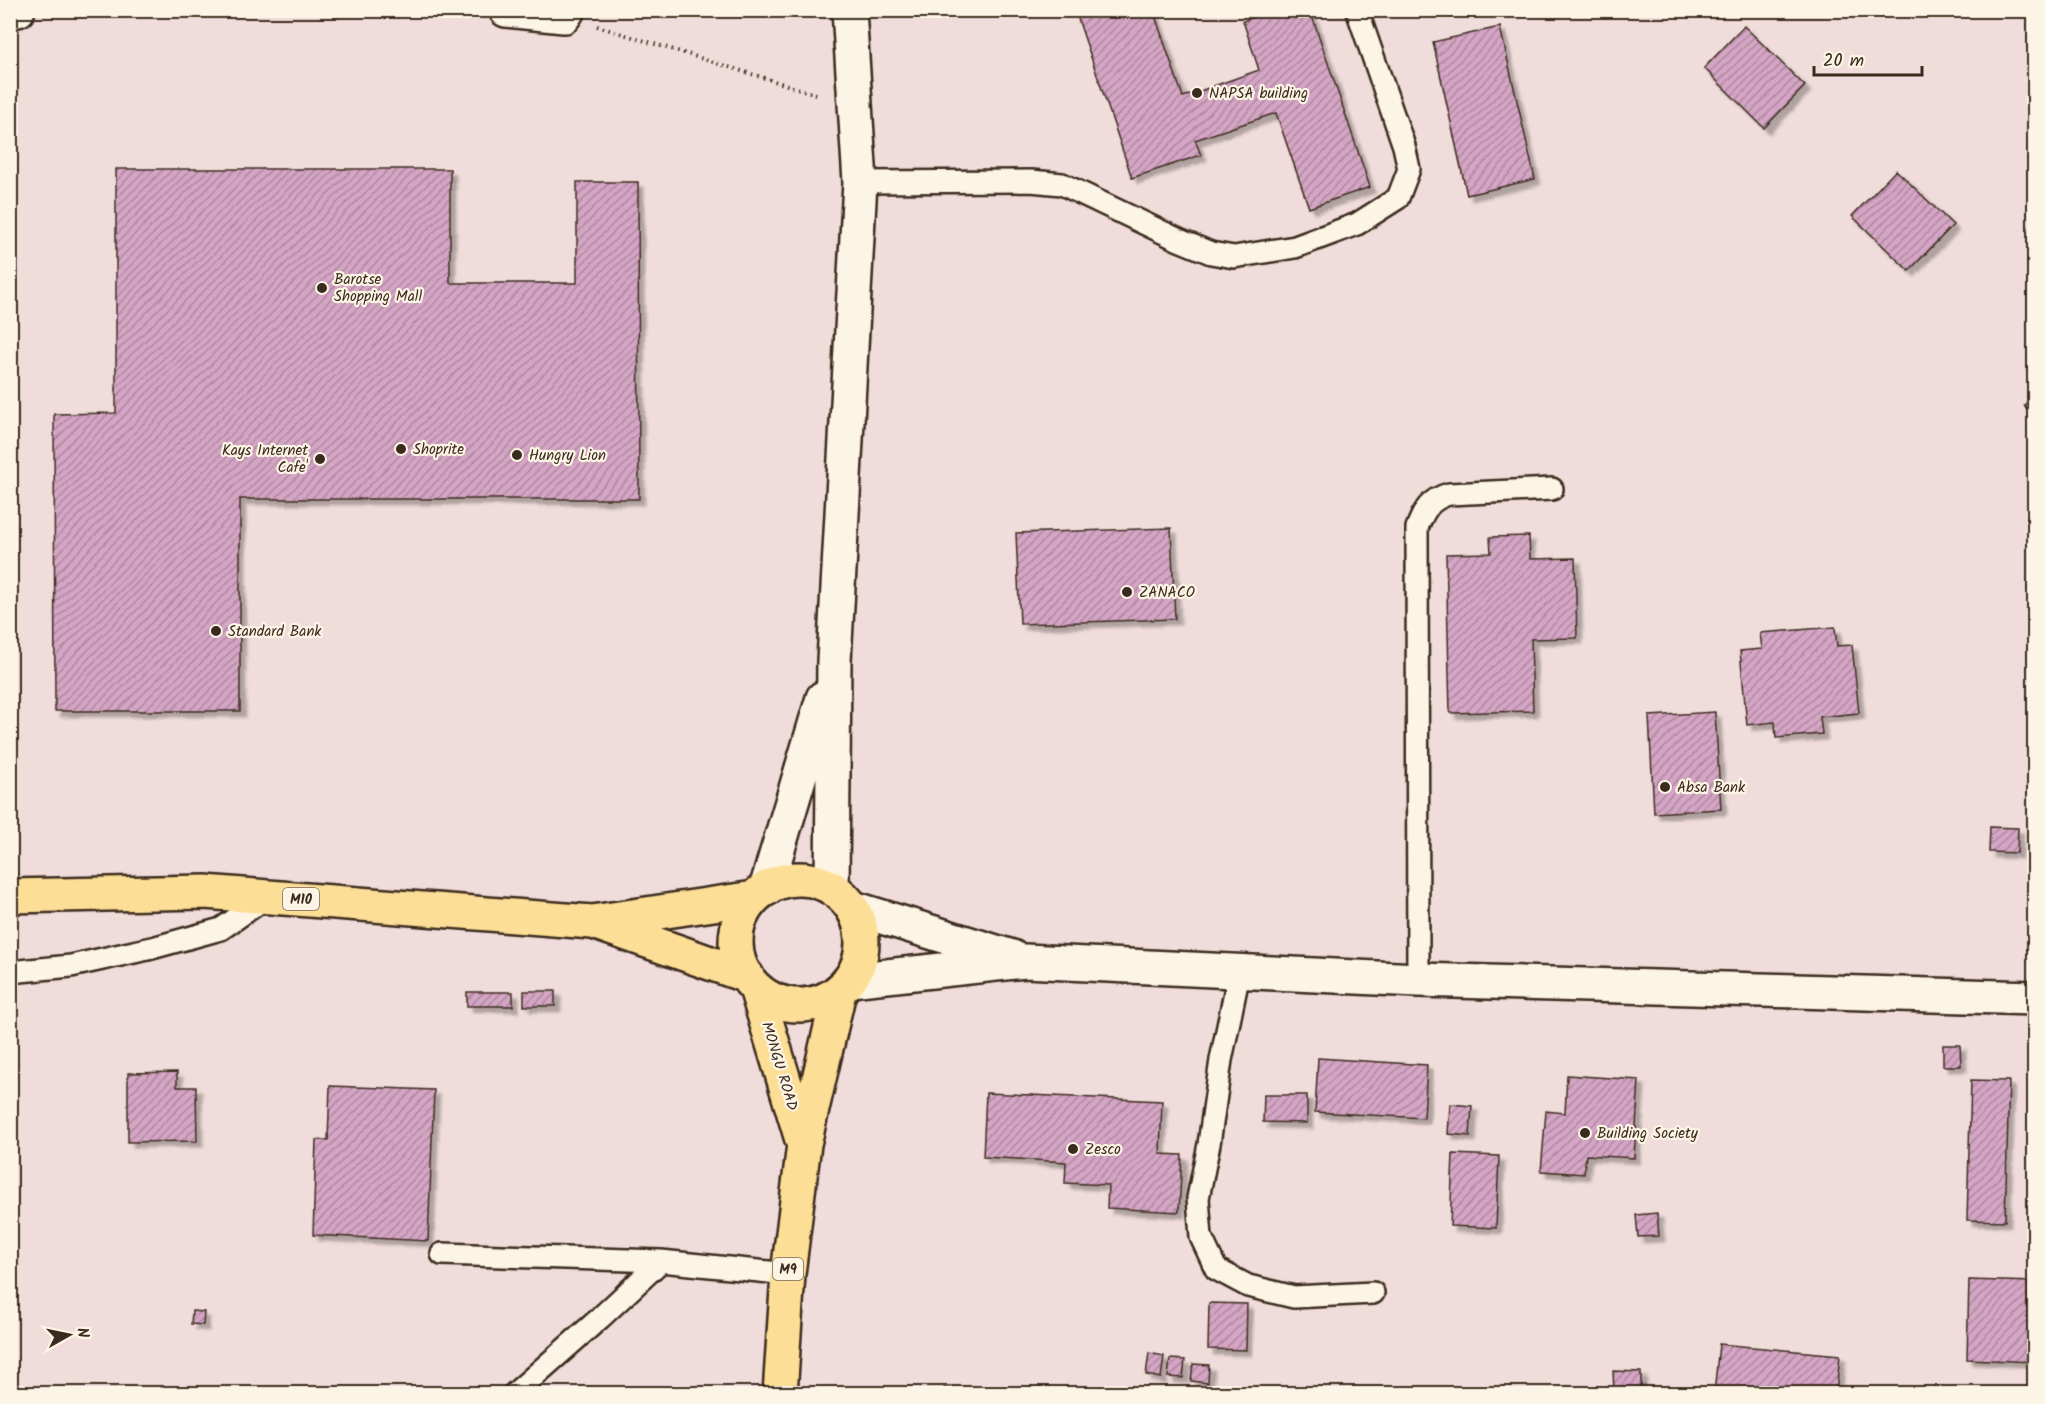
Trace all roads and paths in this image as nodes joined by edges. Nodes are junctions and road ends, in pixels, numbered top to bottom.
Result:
1 (18, 10) edge
2 (506, 10) edge
3 (849, 10) edge
4 (1357, 10) edge
5 (10, 11) edge
6 (566, 13) edge
7 (856, 107) junction
8 (860, 182) junction
9 (1552, 489) dead end
10 (834, 661) junction
11 (760, 893) junction
12 (10, 896) edge
13 (267, 897) junction
14 (843, 898) junction
15 (592, 922) junction
16 (1025, 961) junction
17 (10, 972) edge
18 (1239, 973) junction
19 (1418, 980) junction
20 (751, 982) junction
21 (845, 986) junction
22 (2034, 998) edge
23 (804, 1144) junction
24 (442, 1254) dead end
25 (661, 1262) junction
26 (788, 1274) junction
27 (1373, 1293) dead end
28 (514, 1394) edge
29 (780, 1394) edge

1 - 5 main road
2 - 6 main road
3 - 7 main road
4 - 8 lane
6 - 7 path
7 - 8 main road
8 - 10 main road
9 - 19 lane
10 - 11 main road
10 - 14 main road
11 - 14 main road
11 - 15 main road, M10
11 - 20 main road
12 - 13 main road, M10
13 - 15 main road, M10
13 - 17 lane
14 - 16 main road
14 - 21 main road
15 - 20 main road, M10
16 - 18 main road
16 - 21 main road
18 - 19 main road
18 - 27 lane
19 - 22 main road
20 - 21 main road
20 - 23 main road, MONGU ROAD / M9
21 - 23 main road, MONGU ROAD / M9
23 - 26 main road, MONGU ROAD / M9
24 - 25 lane
25 - 26 lane
25 - 28 lane
26 - 29 main road, MONGU ROAD / M9

